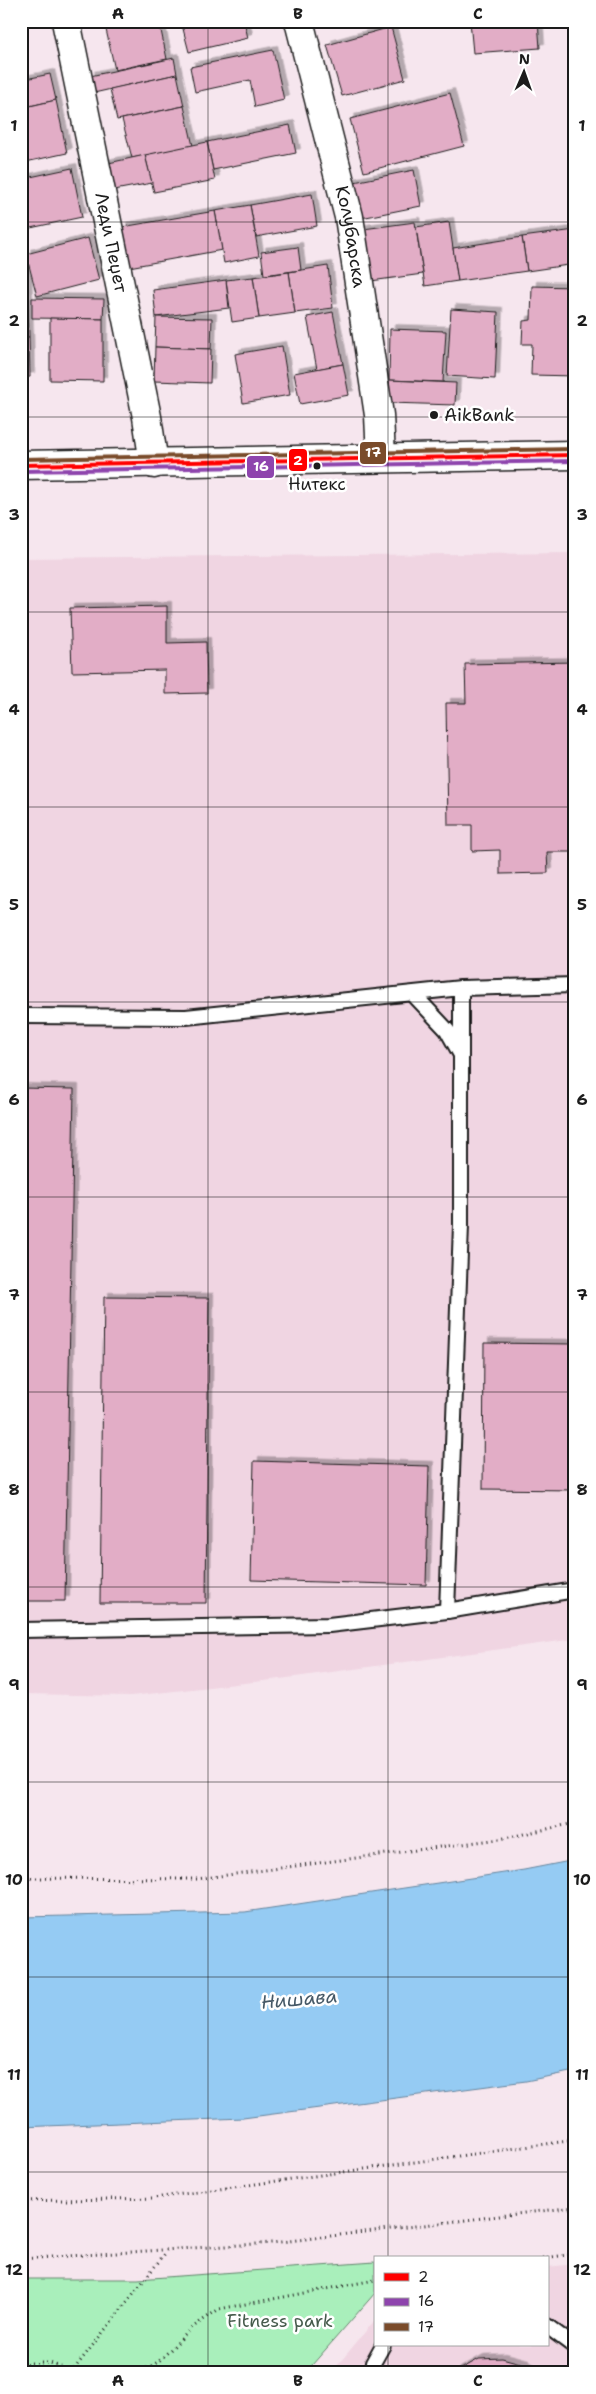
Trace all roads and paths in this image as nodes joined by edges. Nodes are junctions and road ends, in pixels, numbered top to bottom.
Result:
1 (66, 21) edge
2 (305, 23) edge
3 (575, 456) edge
4 (381, 457) junction
5 (154, 464) junction
6 (21, 465) edge
7 (575, 985) edge
8 (461, 988) junction
9 (413, 994) junction
10 (21, 1016) edge
11 (461, 1056) junction
12 (575, 1590) edge
13 (447, 1611) junction
14 (21, 1630) edge
15 (575, 1823) edge
16 (21, 1878) edge
17 (575, 2140) edge
18 (21, 2201) edge
19 (575, 2207) edge
20 (168, 2250) junction
21 (575, 2254) edge
22 (548, 2257) edge
23 (21, 2259) edge
24 (374, 2280) edge
25 (548, 2327) edge
26 (382, 2346) edge
27 (575, 2347) edge
28 (21, 2363) edge
29 (71, 2372) edge
30 (77, 2373) edge
31 (138, 2373) edge
32 (370, 2373) edge

1 - 5 street, Леди Пеџет
2 - 4 street, Колубарска
3 - 4 street
4 - 5 street
5 - 6 street
7 - 8 lane
8 - 9 lane
8 - 11 lane
9 - 10 lane
9 - 11 lane
11 - 13 lane
12 - 13 lane
13 - 14 lane
15 - 16 path
17 - 18 path
19 - 20 path
20 - 23 path
20 - 29 path
21 - 22 path
24 - 31 path
25 - 27 lane
26 - 32 lane
28 - 29 path
29 - 30 path

